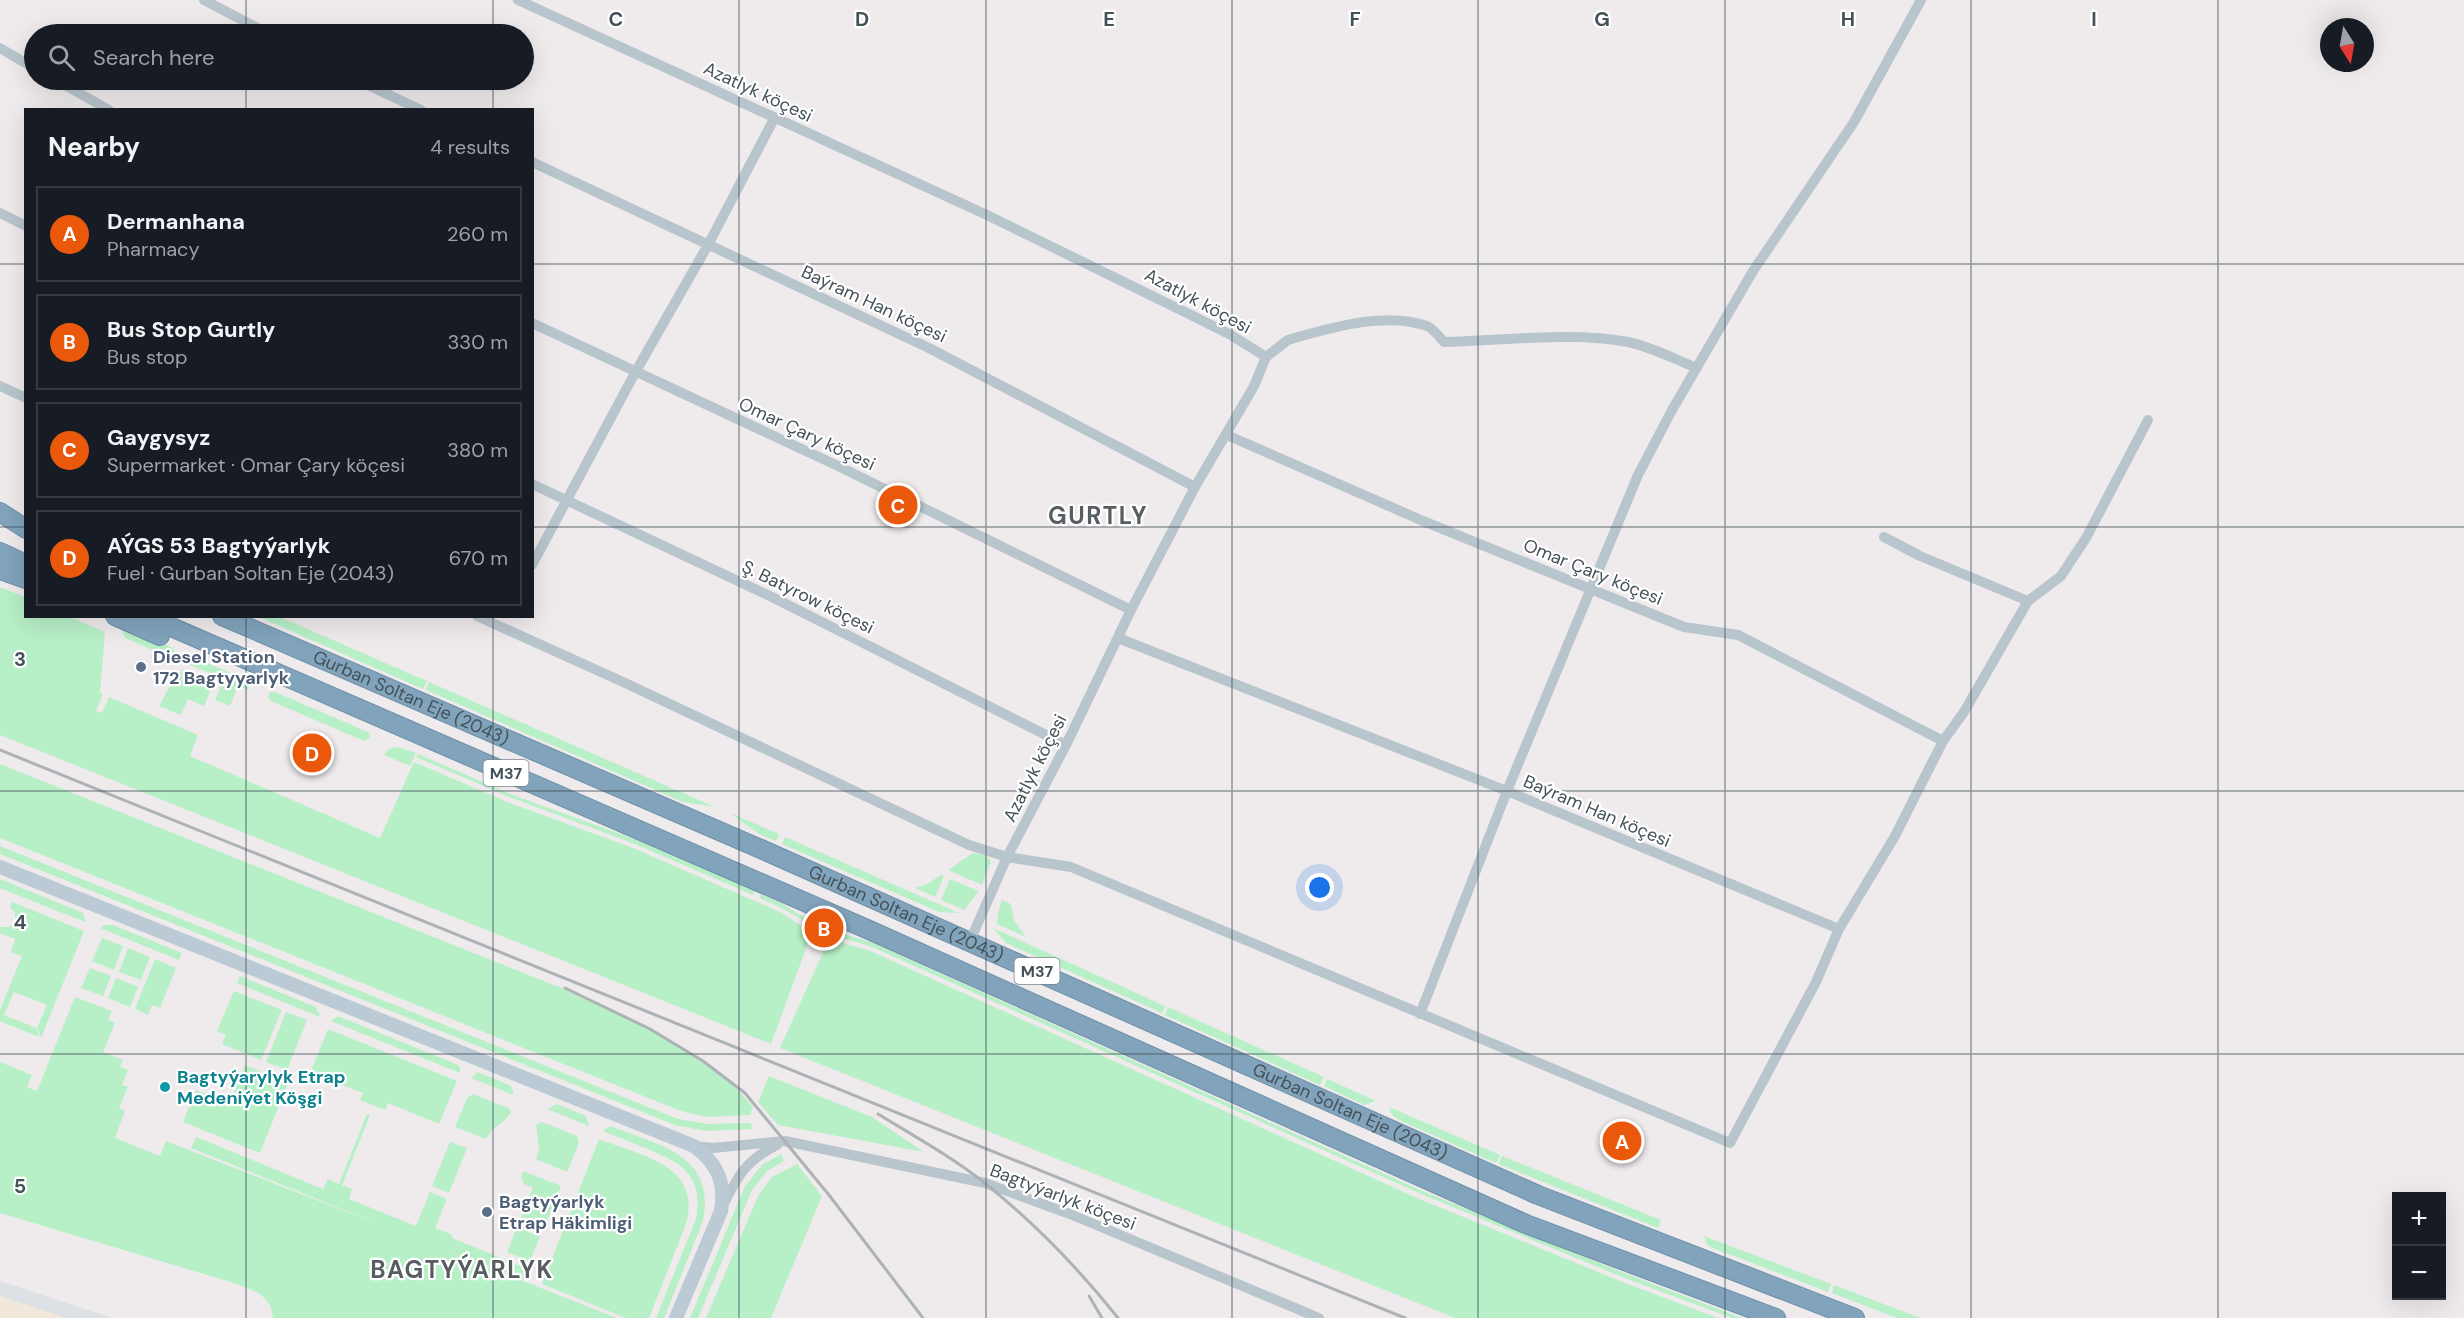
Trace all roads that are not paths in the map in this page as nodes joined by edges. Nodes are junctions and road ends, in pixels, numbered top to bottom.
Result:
1 (204, 0) edge
2 (518, 0) edge
3 (1921, 0) edge
4 (250, 24) edge
5 (0, 48) edge
6 (24, 62) edge
7 (74, 90) edge
8 (378, 90) edge
9 (105, 108) edge
10 (417, 108) edge
11 (774, 119) junction
12 (534, 163) edge
13 (0, 213) edge
14 (24, 225) edge
15 (708, 245) junction
16 (534, 324) edge
17 (1266, 357) junction
18 (1697, 368) junction
19 (636, 371) junction
20 (0, 386) edge
21 (24, 397) edge
22 (2148, 420) dead end
23 (1227, 435) junction
24 (534, 485) edge
25 (1195, 487) junction
26 (567, 501) junction
27 (0, 512) edge
28 (0, 520) edge
29 (24, 529) edge
30 (24, 529) edge
31 (1884, 537) dead end
32 (2, 559) edge
33 (534, 561) edge
34 (24, 564) edge
35 (24, 577) edge
36 (1590, 588) junction
37 (2028, 601) junction
38 (1131, 609) junction
39 (120, 618) edge
40 (150, 618) edge
41 (227, 618) edge
42 (485, 618) edge
43 (502, 622) edge
44 (1118, 638) junction
45 (253, 664) junction
46 (1943, 741) junction
47 (1066, 745) junction
48 (1507, 791) junction
49 (1007, 857) junction
50 (0, 867) edge
51 (1839, 929) junction
52 (970, 941) junction
53 (1420, 1014) junction
54 (785, 1141) junction
55 (694, 1146) junction
56 (721, 1210) junction
57 (676, 1318) edge
58 (1318, 1318) edge
59 (1776, 1318) edge
60 (1855, 1318) edge

1 - 4 street
2 - 11 street, Azatlyk köçesi
3 - 18 street
5 - 6 street
7 - 9 street
8 - 10 street
11 - 15 street
11 - 17 street, Azatlyk köçesi
12 - 15 street, Baýram Han köçesi
13 - 14 street
15 - 19 street
15 - 25 street, Baýram Han köçesi
16 - 19 street, Omar Çary köçesi
17 - 18 street
17 - 23 street, Azatlyk köçesi
18 - 36 street
19 - 26 street
19 - 38 street, Omar Çary köçesi
20 - 21 street
22 - 37 street
23 - 25 street, Azatlyk köçesi
23 - 36 street, Omar Çary köçesi
24 - 26 street, Ş. Batyrow köçesi
25 - 38 street, Azatlyk köçesi
26 - 33 street
26 - 47 street, Ş. Batyrow köçesi
27 - 29 highway
28 - 30 highway
31 - 37 street
32 - 34 highway
32 - 35 highway
36 - 46 street, Omar Çary köçesi
36 - 48 street
37 - 46 street
38 - 44 street, Azatlyk köçesi
39 - 45 highway
40 - 45 highway, Gurban Soltan Eje (2043) / M37
41 - 52 highway, Gurban Soltan Eje (2043) / M37
42 - 43 street
43 - 49 street
44 - 47 street, Azatlyk köçesi
44 - 48 street, Baýram Han köçesi
45 - 59 highway, Gurban Soltan Eje (2043) / M37
46 - 51 street
47 - 49 street, Azatlyk köçesi
48 - 51 street, Baýram Han köçesi
48 - 53 street
49 - 52 street, Azatlyk köçesi
49 - 53 street
50 - 55 street
51 - 53 street
52 - 60 highway, Gurban Soltan Eje (2043) / M37
54 - 55 street, Bagtyýarlyk köçesi
54 - 56 street
54 - 58 street, Bagtyýarlyk köçesi
55 - 56 street
56 - 57 street

